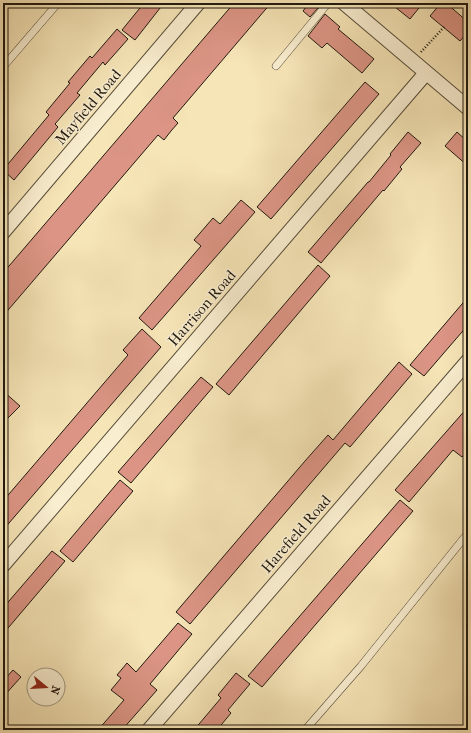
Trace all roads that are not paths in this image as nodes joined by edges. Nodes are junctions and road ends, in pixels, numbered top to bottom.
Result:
1 (58, 3) edge
2 (198, 3) edge
3 (328, 3) edge
4 (344, 3) edge
5 (276, 66) dead end
6 (3, 67) edge
7 (426, 73) junction
8 (468, 108) edge
9 (3, 232) edge
10 (468, 360) edge
11 (468, 533) edge
12 (3, 565) edge
13 (149, 730) edge
14 (306, 730) edge

1 - 6 lane
2 - 9 street, Mayfield Road
3 - 5 lane
4 - 7 street
7 - 8 street
7 - 12 street, Harrison Road
10 - 13 street, Harefield Road
11 - 14 lane

